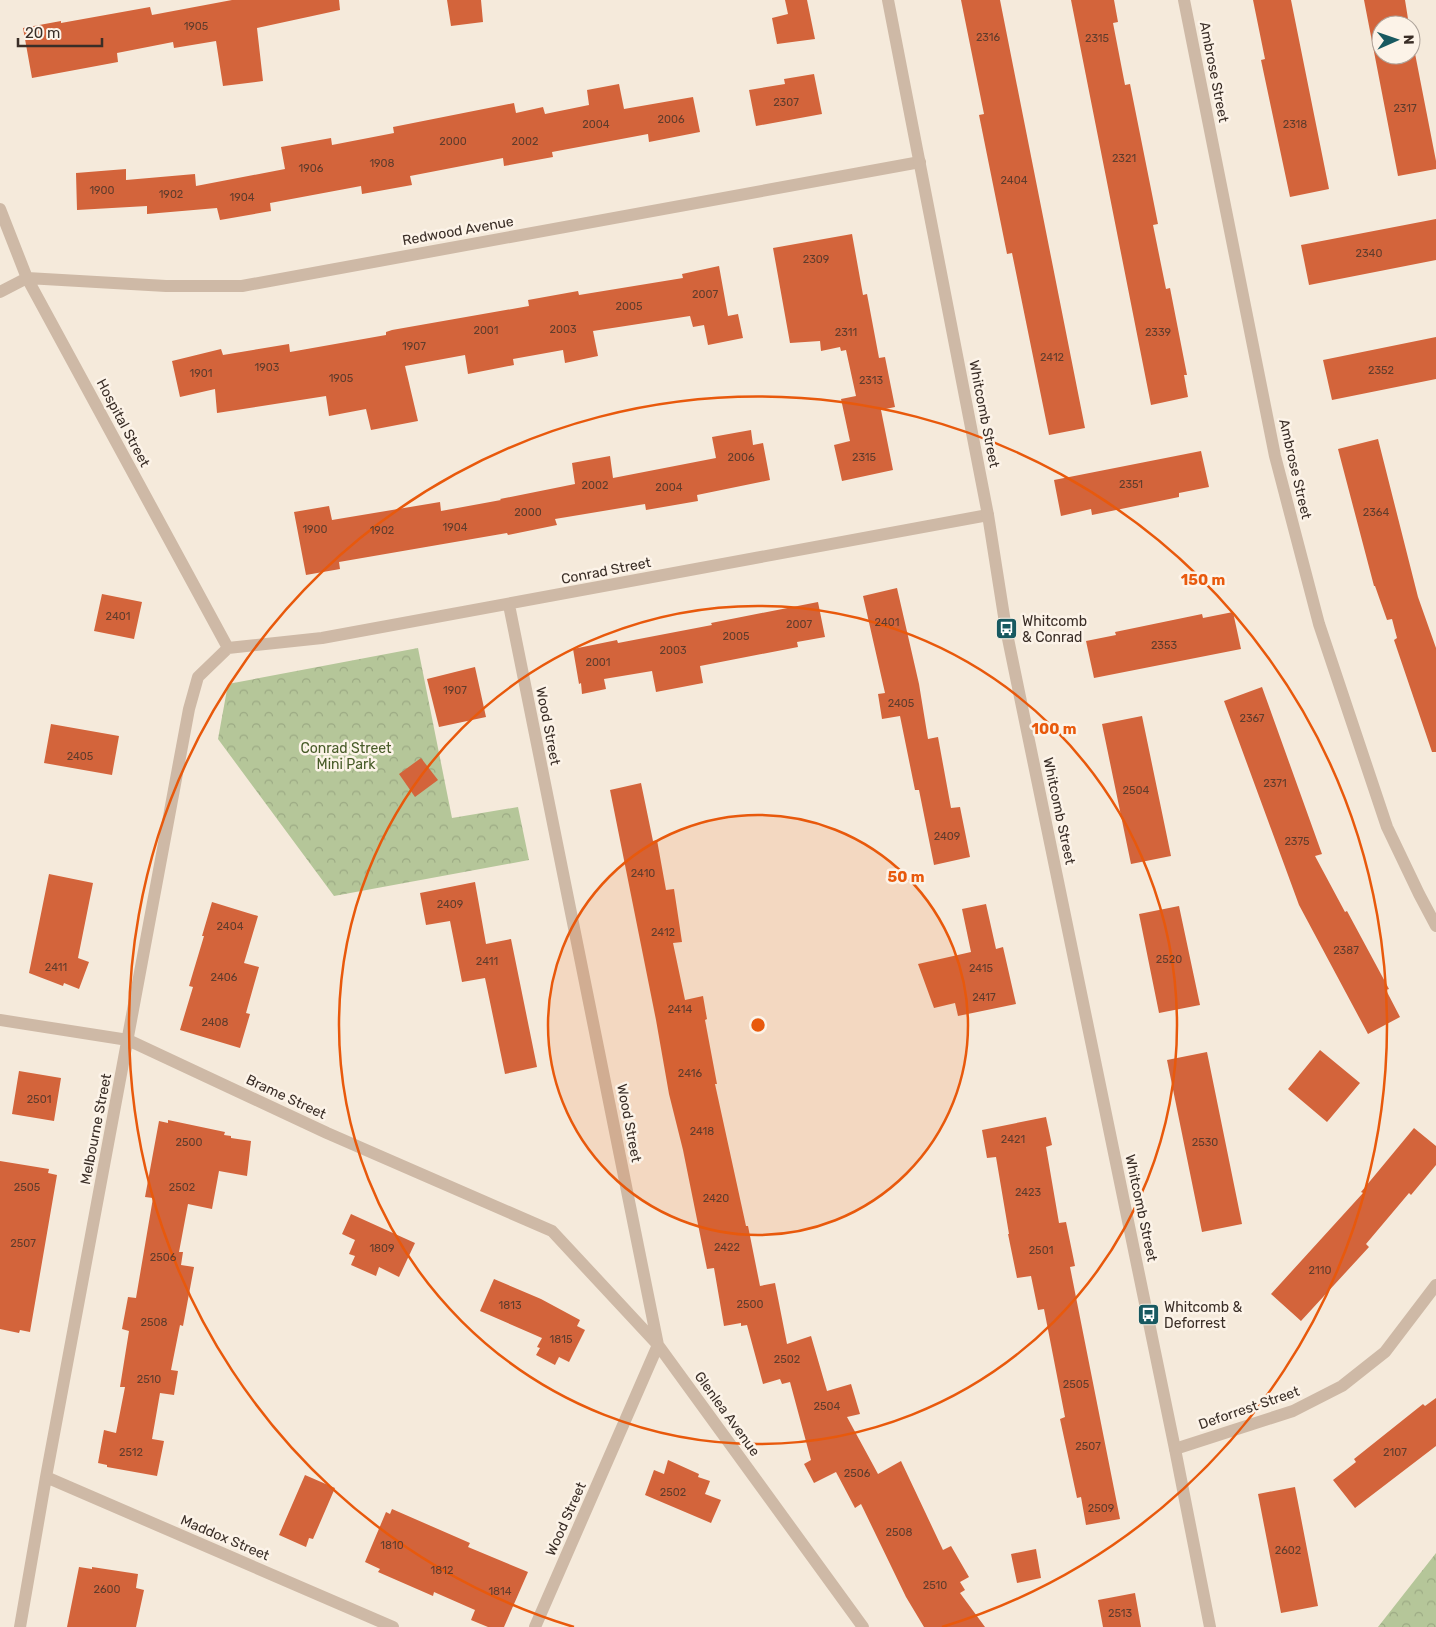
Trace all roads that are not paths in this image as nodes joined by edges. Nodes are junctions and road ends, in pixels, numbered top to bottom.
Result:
1 (888, 0) edge
2 (1184, 0) edge
3 (920, 162) junction
4 (0, 209) edge
5 (27, 278) junction
6 (0, 292) edge
7 (988, 515) junction
8 (509, 605) junction
9 (228, 648) junction
10 (1436, 926) edge
11 (0, 1020) edge
12 (128, 1040) junction
13 (552, 1231) joint
14 (1436, 1285) edge
15 (658, 1346) junction
16 (1175, 1449) junction
17 (46, 1477) junction
18 (20, 1627) edge
19 (393, 1627) edge
20 (535, 1627) edge
21 (863, 1627) edge
22 (1210, 1627) edge

1 - 3 street, Whitcomb Street
2 - 10 street, Ambrose Street
3 - 5 street, Redwood Avenue
3 - 7 street, Whitcomb Street
4 - 5 street, Hospital Street
5 - 6 street
5 - 9 street, Hospital Street
7 - 8 street, Conrad Street
7 - 16 street, Whitcomb Street
8 - 9 street, Conrad Street
8 - 15 street, Wood Street
9 - 12 street, Melbourne Street
11 - 12 street, Brame Street
12 - 13 street, Brame Street
12 - 17 street, Melbourne Street
13 - 15 street, Glenlea Avenue
14 - 16 street, Deforrest Street
15 - 20 street, Wood Street
15 - 21 street, Glenlea Avenue
16 - 22 street, Whitcomb Street
17 - 18 street, Melbourne Street
17 - 19 street, Maddox Street

